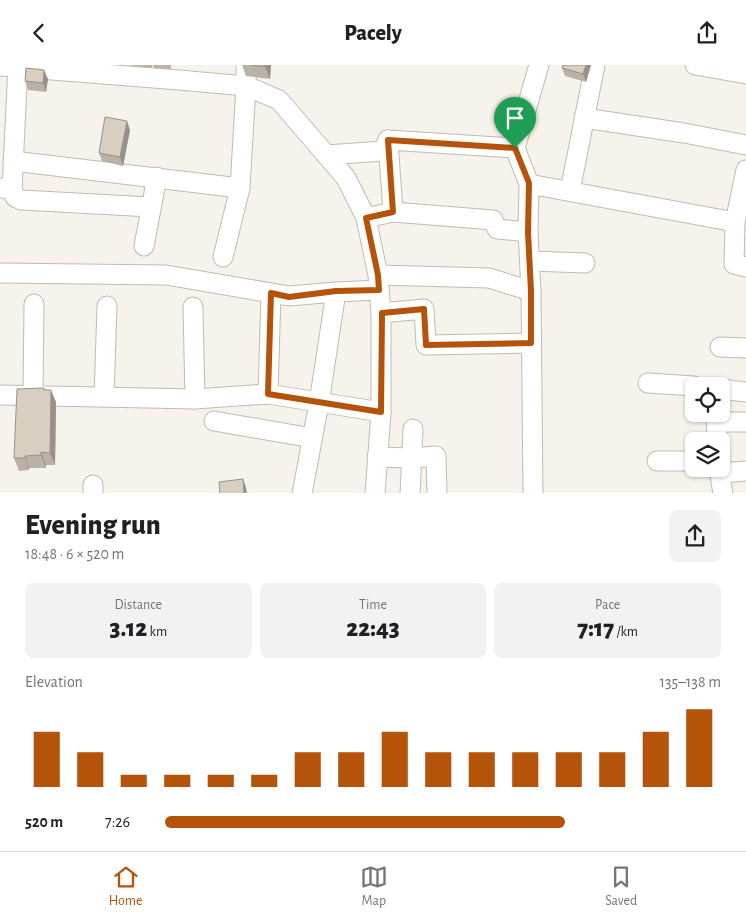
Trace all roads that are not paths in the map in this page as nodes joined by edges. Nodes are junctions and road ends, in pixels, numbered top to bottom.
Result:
1 (246, 65) edge
2 (539, 65) edge
3 (595, 65) edge
4 (695, 65) edge
5 (12, 66) edge
6 (746, 74) edge
7 (246, 86) junction
8 (8, 115) edge
9 (584, 118) junction
10 (388, 140) junction
11 (746, 145) edge
12 (515, 148) junction
13 (326, 155) junction
14 (13, 161) junction
15 (746, 170) edge
16 (156, 177) junction
17 (529, 183) junction
18 (240, 188) junction
19 (6, 189) edge
20 (570, 191) junction
21 (151, 207) junction
22 (393, 212) junction
23 (366, 218) junction
24 (735, 222) junction
25 (528, 232) junction
26 (144, 246) dead end
27 (223, 257) dead end
28 (530, 261) junction
29 (585, 263) dead end
30 (746, 267) edge
31 (0, 273) edge
32 (378, 282) junction
33 (336, 291) junction
34 (531, 291) junction
35 (271, 293) junction
36 (34, 304) dead end
37 (107, 306) dead end
38 (193, 307) dead end
39 (382, 313) junction
40 (531, 343) junction
41 (720, 347) dead end
42 (746, 348) edge
43 (648, 383) dead end
44 (685, 385) edge
45 (730, 390) edge
46 (746, 392) edge
47 (268, 394) junction
48 (0, 395) edge
49 (33, 396) junction
50 (104, 397) junction
51 (195, 399) junction
52 (319, 403) junction
53 (381, 412) junction
54 (730, 420) edge
55 (214, 421) dead end
56 (746, 422) edge
57 (412, 429) dead end
58 (312, 438) junction
59 (378, 457) junction
60 (411, 458) junction
61 (657, 461) dead end
62 (685, 461) edge
63 (730, 471) edge
64 (746, 471) edge
65 (720, 477) edge
66 (302, 493) edge
67 (375, 493) edge
68 (410, 493) edge
69 (437, 493) edge
70 (533, 493) edge
71 (723, 493) edge

1 - 7 street
2 - 12 street
3 - 9 street
4 - 6 street
5 - 7 street
5 - 8 street
7 - 13 street
7 - 18 street
8 - 14 street
9 - 11 street
9 - 20 street
10 - 12 street
10 - 13 street
10 - 22 street
12 - 17 street
13 - 23 street
14 - 16 street
14 - 19 street
15 - 24 street
16 - 18 street
16 - 21 street
17 - 20 street
17 - 25 street
18 - 27 street
19 - 21 street
20 - 24 street
21 - 26 street
22 - 23 street
22 - 25 street
23 - 32 street
24 - 30 street
25 - 28 street
28 - 29 street
28 - 34 street
31 - 35 street
32 - 33 street
32 - 34 street
32 - 39 street
33 - 35 street
33 - 52 street
34 - 40 street
35 - 47 street
36 - 49 street
37 - 50 street
38 - 51 street
39 - 40 street
39 - 53 street
40 - 70 street
41 - 42 street
43 - 44 street
45 - 46 street
47 - 51 street
47 - 52 street
48 - 49 street
49 - 50 street
50 - 51 street
52 - 53 street
52 - 58 street
53 - 59 street
54 - 56 street
55 - 58 street
57 - 60 street
58 - 66 street
59 - 60 street
59 - 67 street
60 - 68 street
60 - 69 street
61 - 62 street
63 - 64 street
65 - 71 street

